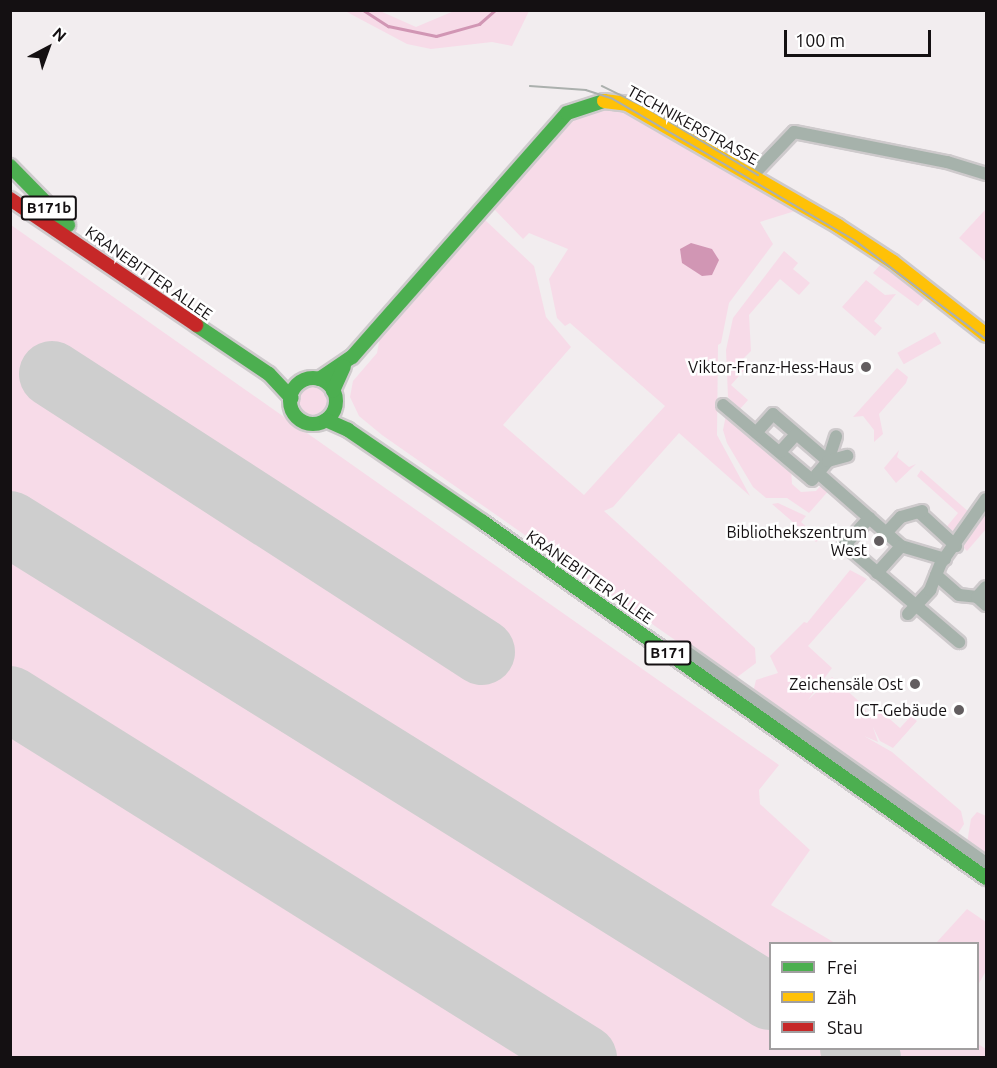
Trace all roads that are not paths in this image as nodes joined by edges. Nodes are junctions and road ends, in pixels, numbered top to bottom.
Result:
1 (10, 166) edge
2 (987, 174) edge
3 (752, 176) junction
4 (10, 198) edge
5 (86, 249) junction
6 (987, 335) edge
7 (344, 366) junction
8 (268, 374) junction
9 (319, 379) junction
10 (300, 382) junction
11 (333, 391) junction
12 (291, 398) junction
13 (723, 405) dead end
14 (335, 408) junction
15 (326, 420) junction
16 (348, 430) junction
17 (757, 432) junction
18 (796, 434) junction
19 (836, 436) dead end
20 (780, 452) junction
21 (847, 456) dead end
22 (828, 461) junction
23 (818, 473) junction
24 (987, 499) edge
25 (869, 518) junction
26 (886, 533) junction
27 (901, 546) junction
28 (956, 546) junction
29 (945, 559) junction
30 (877, 573) junction
31 (936, 575) junction
32 (987, 587) edge
33 (982, 601) edge
34 (917, 604) junction
35 (908, 614) dead end
36 (959, 642) dead end
37 (684, 650) dead end
38 (987, 863) edge
39 (987, 878) edge

1 - 5 main road, B171b
2 - 3 street
3 - 6 main road, TECHNIKERSTRASSE
3 - 7 main road, TECHNIKERSTRASSE
4 - 5 main road, KRANEBITTER ALLEE / B171
5 - 8 main road, KRANEBITTER ALLEE / B171
7 - 9 main road, TECHNIKERSTRASSE
7 - 11 main road, TECHNIKERSTRASSE
8 - 10 main road, KRANEBITTER ALLEE / B171
8 - 12 main road, KRANEBITTER ALLEE / B171
9 - 10 main road, B171
9 - 11 main road
10 - 12 main road
11 - 14 main road, B171
12 - 15 main road, B171
13 - 17 street
14 - 15 main road
14 - 16 main road, KRANEBITTER ALLEE / B171
15 - 16 main road, KRANEBITTER ALLEE / B171
16 - 39 main road, KRANEBITTER ALLEE / B171
17 - 18 street
17 - 20 street
18 - 20 street
18 - 22 street
19 - 22 street
20 - 23 street
21 - 22 street
22 - 23 street
23 - 25 street
24 - 28 street
25 - 26 street
25 - 30 street
26 - 27 street
26 - 28 street
27 - 29 street
27 - 30 street
28 - 29 street
29 - 31 street
30 - 34 street
31 - 33 street
31 - 34 street
32 - 33 street
34 - 35 street
34 - 36 street
37 - 38 street

